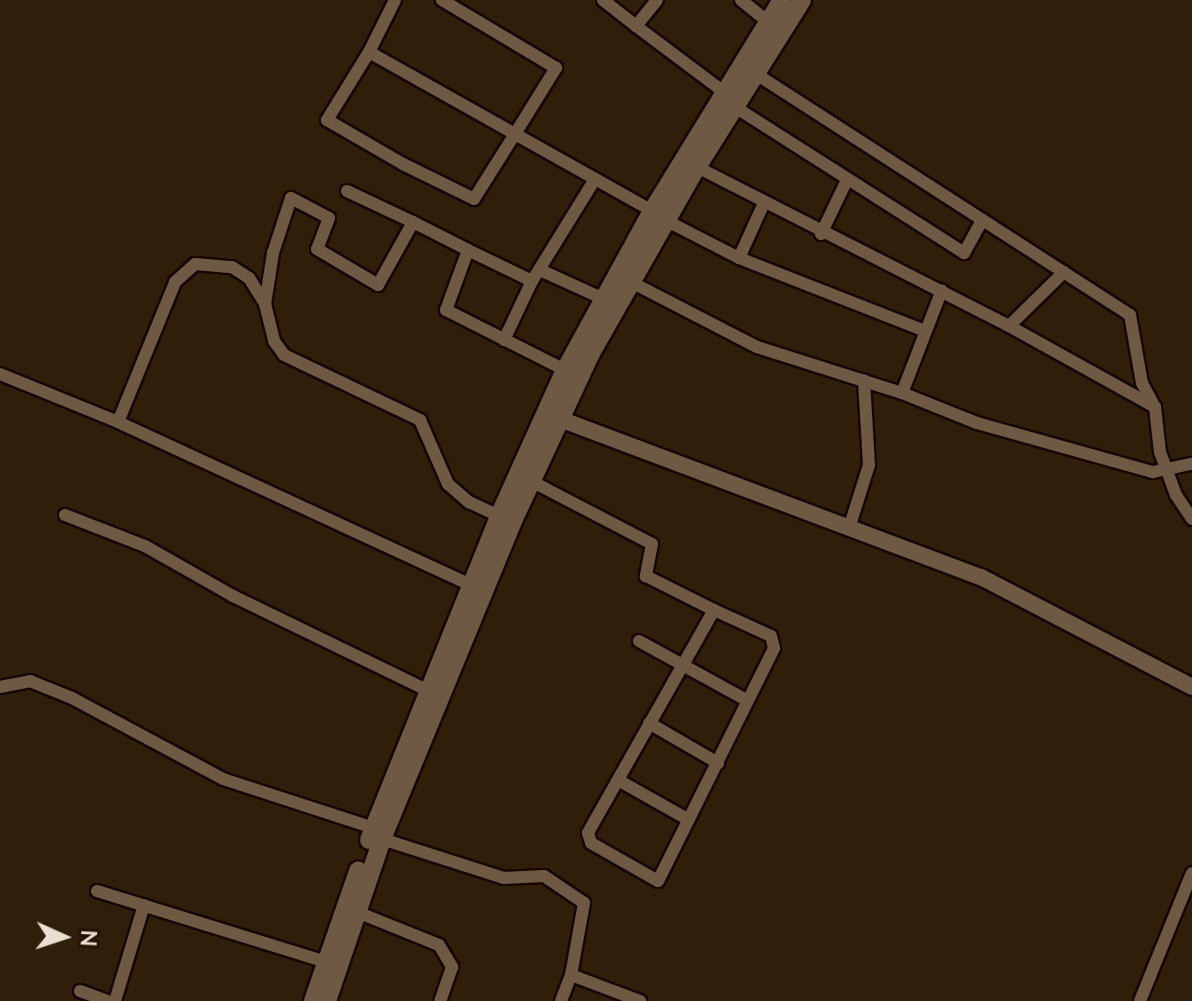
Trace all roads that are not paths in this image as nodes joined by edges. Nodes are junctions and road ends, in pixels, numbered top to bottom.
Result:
1 (395, 0) edge
2 (442, 0) edge
3 (603, 0) edge
4 (657, 0) edge
5 (741, 0) edge
6 (782, 0) edge
7 (802, 0) edge
8 (768, 22) junction
9 (636, 26) junction
10 (369, 52) junction
11 (756, 74) junction
12 (730, 100) junction
13 (515, 134) junction
14 (697, 167) junction
15 (595, 179) junction
16 (846, 182) junction
17 (347, 191) dead end
18 (764, 203) junction
19 (659, 216) junction
20 (982, 220) junction
21 (413, 222) junction
22 (821, 234) junction
23 (468, 250) junction
24 (739, 258) junction
25 (1064, 272) junction
26 (536, 276) junction
27 (631, 282) junction
28 (942, 290) junction
29 (604, 299) junction
30 (265, 304) junction
31 (1009, 326) junction
32 (925, 331) junction
33 (504, 340) junction
34 (565, 370) junction
35 (0, 374) edge
36 (864, 380) junction
37 (902, 393) junction
38 (1155, 407) junction
39 (560, 419) junction
40 (118, 422) junction
41 (1192, 464) edge
42 (1167, 471) junction
43 (531, 481) junction
44 (65, 515) dead end
45 (499, 516) junction
46 (1192, 519) edge
47 (850, 525) junction
48 (470, 585) junction
49 (714, 610) junction
50 (639, 641) dead end
51 (684, 665) junction
52 (0, 687) edge
53 (1192, 687) edge
54 (427, 690) junction
55 (748, 701) junction
56 (649, 723) junction
57 (718, 763) junction
58 (618, 780) junction
59 (689, 820) junction
60 (378, 833) junction
61 (1192, 873) edge
62 (97, 891) dead end
63 (144, 905) junction
64 (1177, 910) junction
65 (357, 912) junction
66 (1192, 915) edge
67 (326, 962) junction
68 (571, 975) junction
69 (80, 991) dead end
70 (107, 1001) edge
71 (115, 1001) edge
72 (313, 1001) edge
73 (327, 1001) edge
74 (440, 1001) edge
75 (561, 1001) edge
76 (640, 1001) edge
77 (1140, 1001) edge

1 - 10 street
2 - 13 street
3 - 9 street
4 - 9 street
5 - 8 street
6 - 8 main road
7 - 11 main road
8 - 12 main road
9 - 12 street
10 - 13 street
10 - 13 street
11 - 12 main road
11 - 20 street
12 - 14 main road
12 - 16 street
12 - 19 main road
13 - 15 street
14 - 18 street
14 - 19 main road
15 - 19 street
15 - 26 street
16 - 20 street
16 - 22 street
17 - 21 street
18 - 22 street
18 - 24 street
19 - 24 street
19 - 27 main road
19 - 29 main road
20 - 25 street
21 - 23 street
21 - 30 street
22 - 28 street
23 - 26 street
23 - 33 street
24 - 32 street
25 - 31 street
25 - 38 street
26 - 29 street
26 - 33 street
27 - 36 street
27 - 39 main road
28 - 31 street
28 - 32 street
29 - 34 main road
30 - 40 street
30 - 45 street
31 - 38 street
32 - 37 street
33 - 34 street
34 - 45 main road
35 - 40 street
36 - 37 street
36 - 47 street
37 - 42 street
38 - 42 street
39 - 43 main road
39 - 47 street
40 - 48 street
41 - 42 street
42 - 46 street
43 - 49 street
43 - 60 main road
44 - 54 street
45 - 48 main road
47 - 53 street
48 - 54 main road
49 - 51 street
49 - 55 street
50 - 51 street
51 - 55 street
51 - 56 street
52 - 60 street
54 - 60 main road
55 - 57 street
56 - 57 street
56 - 58 street
57 - 59 street
58 - 59 street
58 - 59 street
60 - 65 main road
60 - 67 main road
60 - 68 street
61 - 64 street
62 - 63 street
63 - 67 street
63 - 71 street
64 - 66 street
64 - 77 street
65 - 73 main road
65 - 74 street
67 - 72 main road
68 - 75 street
68 - 76 street
69 - 70 street

